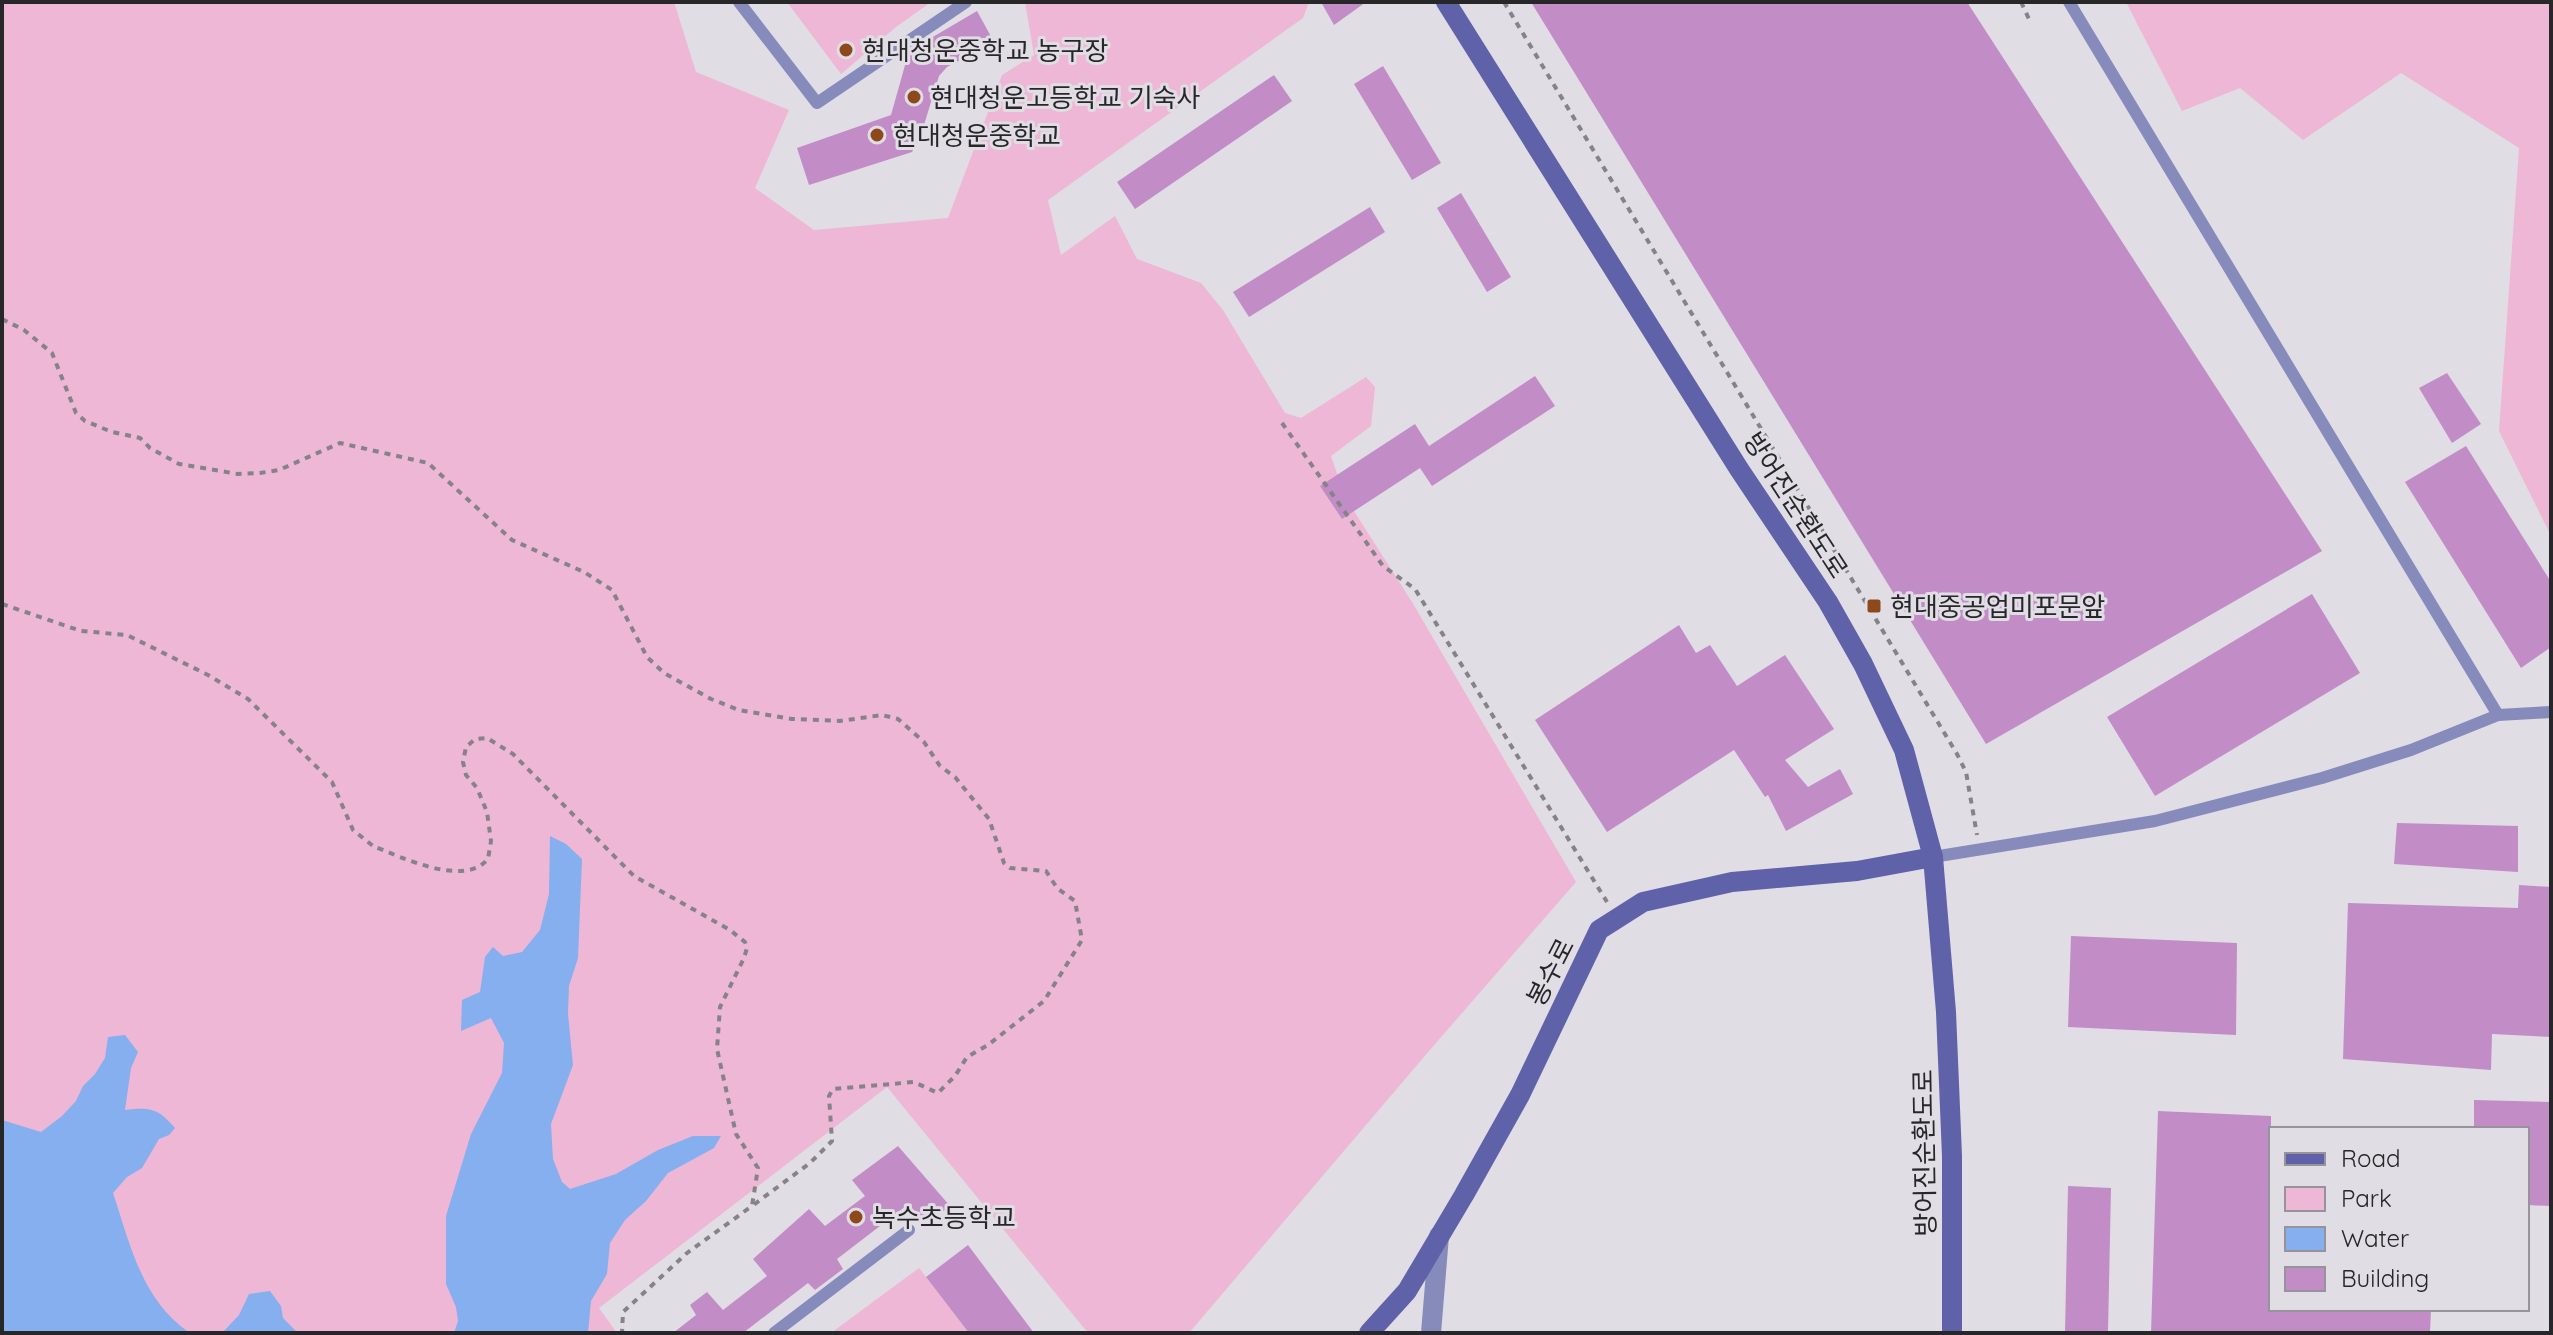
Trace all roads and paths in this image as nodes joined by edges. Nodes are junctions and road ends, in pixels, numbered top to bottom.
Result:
1 (739, 2) edge
2 (966, 2) edge
3 (1446, 2) edge
4 (1504, 2) edge
5 (2021, 2) edge
6 (2069, 2) edge
7 (2029, 19) dead end
8 (2, 319) edge
9 (1282, 423) dead end
10 (2, 604) edge
11 (2551, 712) edge
12 (2498, 715) junction
13 (1979, 850) junction
14 (1933, 857) junction
15 (1617, 917) junction
16 (752, 1206) junction
17 (909, 1230) dead end
18 (1439, 1236) junction
19 (622, 1333) edge
20 (774, 1333) edge
21 (1369, 1333) edge
22 (1431, 1333) edge
23 (1952, 1333) edge

1 - 2 lane
3 - 14 main road, 방어진순환도로
4 - 13 path
5 - 7 path
6 - 12 lane
8 - 16 path
9 - 15 path
10 - 16 path
11 - 12 lane
12 - 13 lane
13 - 14 lane
14 - 15 main road, 봉수로
14 - 23 main road, 방어진순환도로
15 - 18 main road, 봉수로
16 - 19 path
17 - 20 lane
18 - 21 main road, 봉수로
18 - 22 street

